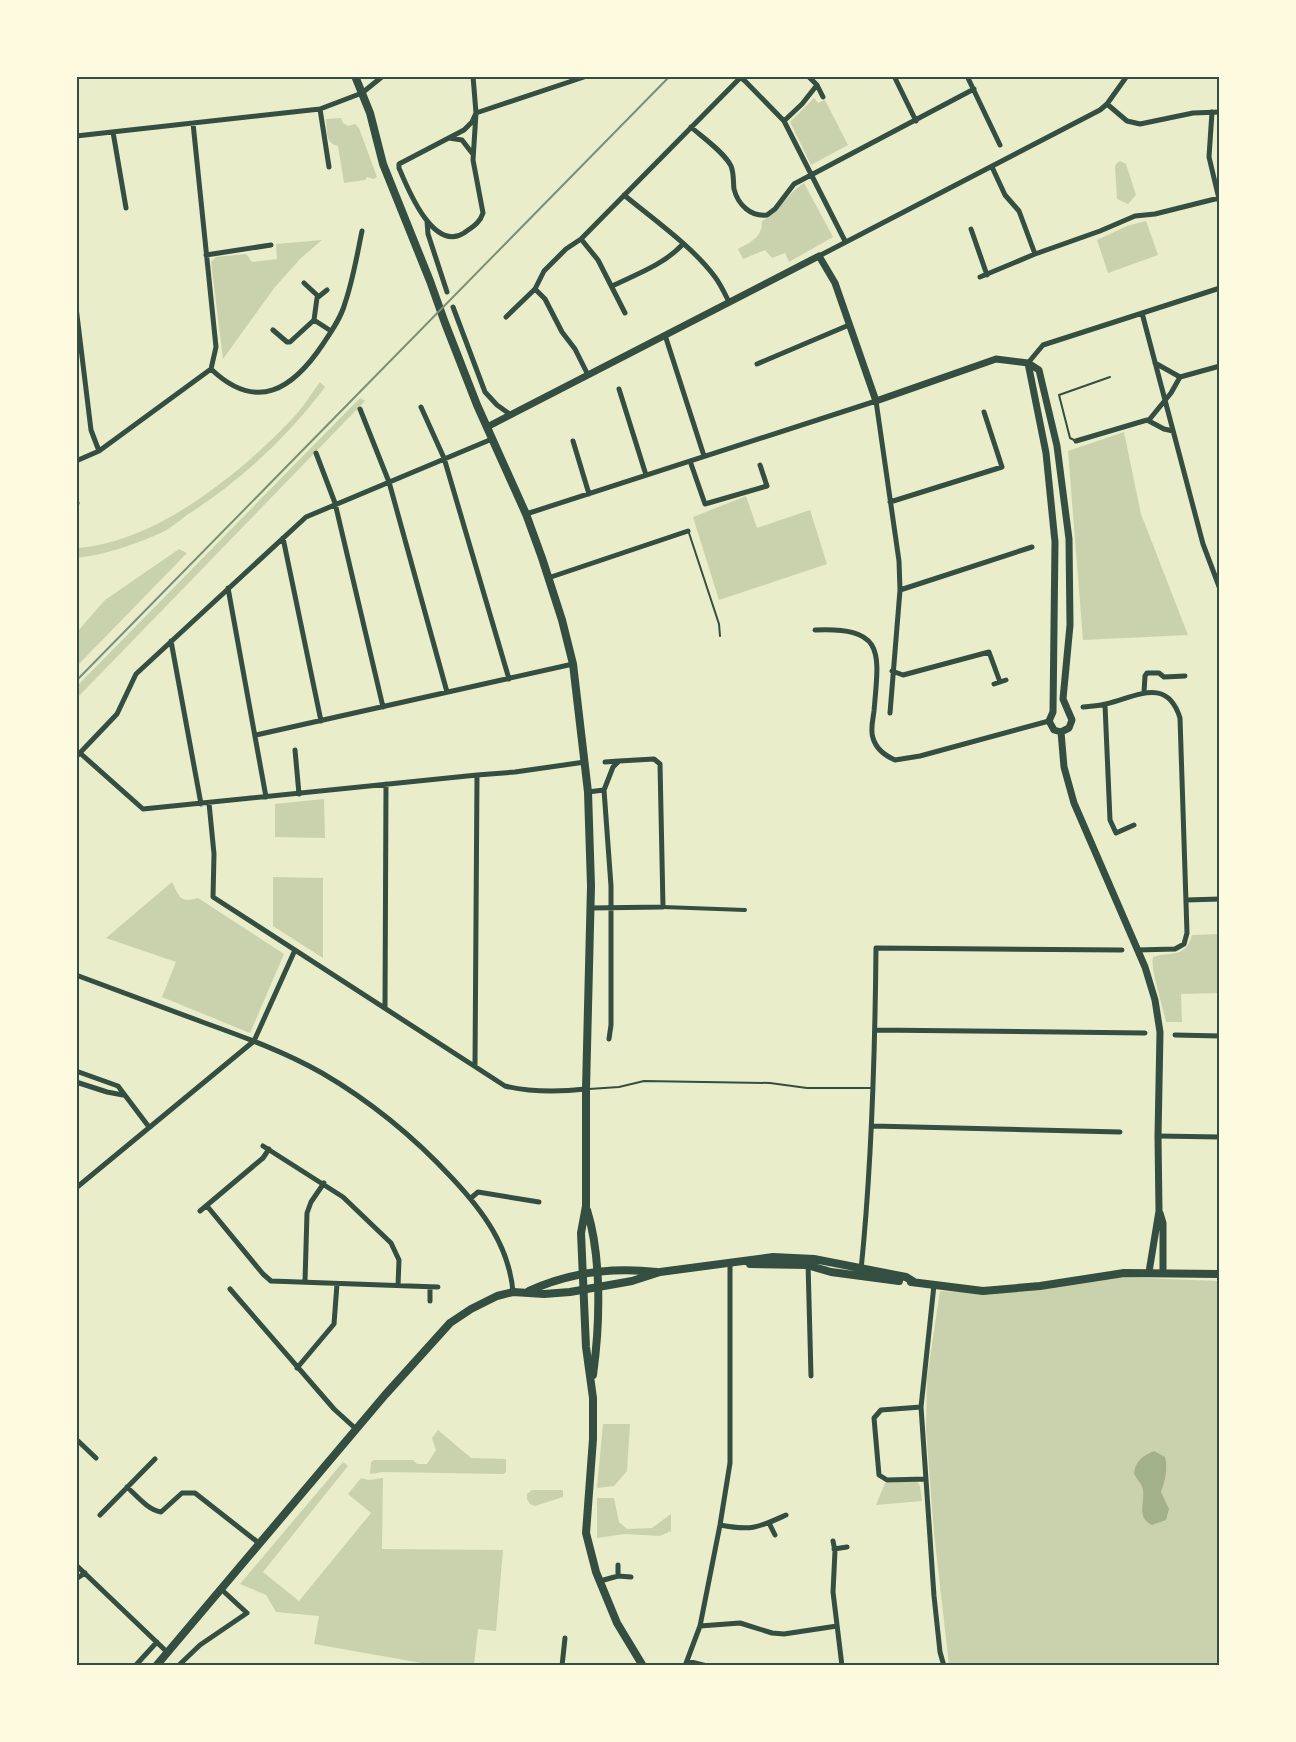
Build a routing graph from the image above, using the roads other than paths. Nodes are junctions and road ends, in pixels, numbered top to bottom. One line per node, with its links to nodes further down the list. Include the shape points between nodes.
1 (355, 76): 12 (main road)
2 (383, 76): 12 (street)
3 (473, 76): 18 (street)
4 (587, 76): 18 (street)
5 (808, 76): 10 (street)
6 (894, 76): 20 (street)
7 (967, 76): 11 (street)
8 (1128, 76): 14 (street)
9 (739, 77): 19 (street); 22 (street)
10 (816, 85): 13 (street); 19 (street)
11 (974, 89): 20 (street); 26 (street)
12 (363, 93): 15 (street); 82 (main road, via 383,164)
13 (823, 97)
14 (1107, 104): 16 (street, via 1127,121 1140,124); 29 (street)
15 (320, 109): 21 (street); 28 (street)
16 (1212, 112): 17 (street); 32 (street, via 1209,157)
17 (1220, 112)
18 (476, 113): 25 (street, via 468,126); 27 (street)
19 (784, 121): 30 (street)
20 (916, 121): 30 (street)
21 (193, 123): 23 (street); 42 (street)
22 (691, 127): 30 (street, via 731,166 736,196 755,215 767,215 794,184); 31 (street)
23 (114, 132): 24 (street); 33 (street)
24 (76, 136)
25 (448, 139): 27 (street, via 462,140); 34 (street, via 401,161 399,168)
26 (1000, 145)
27 (472, 154): 34 (street, via 483,213 478,223 452,237)
28 (329, 167)
29 (992, 167): 38 (street); 41 (street, via 1005,195 1019,211)
30 (810, 175): 38 (street)
31 (624, 195): 37 (street); 39 (street)
32 (1219, 200): 41 (street, via 1135,216)
33 (126, 208)
34 (427, 221): 51 (street)
35 (971, 229): 44 (street)
36 (362, 231): 62 (street, via 345,305)
37 (581, 239): 47 (street); 49 (street, via 544,271)
38 (845, 241): 43 (street)
39 (682, 244): 47 (street, via 658,265); 53 (street, via 717,279)
40 (271, 245): 42 (street)
41 (1035, 254): 44 (street)
42 (206, 255): 69 (street, via 216,347)
43 (819, 256): 53 (street); 60 (street, via 835,283)
44 (987, 275): 45 (street)
45 (980, 277)
46 (304, 283): 52 (street)
47 (612, 286): 56 (street)
48 (1220, 288): 57 (street)
49 (535, 289): 58 (street); 71 (street)
50 (327, 290): 52 (street)
51 (447, 292)
52 (318, 296): 59 (street)
53 (729, 302): 63 (street)
54 (76, 307): 87 (street, via 91,430)
55 (453, 307): 80 (street, via 485,392)
56 (625, 313)
57 (1142, 313): 64 (street, via 1042,345); 65 (street)
58 (506, 317)
59 (314, 320): 61 (street, via 290,342); 62 (street)
60 (849, 325): 66 (street); 76 (street)
61 (273, 330)
62 (331, 331): 69 (street, via 299,374 271,392 244,391)
63 (665, 335): 71 (street); 89 (street)
64 (1028, 363): 76 (street, via 996,359); 121 (street, via 1046,453 1055,542); 123 (street, via 1039,370 1057,444 1069,539 1070,625 1064,699)
65 (1155, 363): 73 (street); 75 (street)
66 (757, 364)
67 (1220, 366): 68 (street)
68 (1210, 368): 70 (street); 73 (street)
69 (211, 369): 87 (street)
70 (1220, 373)
71 (588, 375): 80 (street)
72 (1110, 377): 86 (lane, via 1059,394 1070,438)
73 (1180, 377): 75 (street)
74 (619, 389): 94 (street)
75 (1165, 399): 81 (street); 83 (street)
76 (876, 401): 89 (street); 97 (street)
77 (421, 407): 90 (street)
78 (360, 409): 95 (street)
79 (984, 412): 97 (street, via 1002,467)
80 (511, 415): 82 (street)
81 (1149, 420): 83 (street); 86 (street)
82 (487, 427): 84 (main road)
83 (1173, 431): 104 (street, via 1203,544)
84 (492, 439): 90 (street); 99 (main road)
85 (573, 441): 96 (street)
86 (1076, 441)
87 (99, 451): 91 (street)
88 (316, 453): 98 (street)
89 (704, 456): 92 (street)
90 (444, 458): 95 (street); 114 (street)
91 (76, 461)
92 (690, 461): 93 (street, via 705,504 767,486); 94 (street)
93 (760, 465)
94 (646, 475): 96 (street)
95 (389, 482): 98 (street); 116 (street)
96 (589, 494): 99 (street)
97 (891, 502): 107 (street)
98 (335, 503): 101 (street, via 306,517); 119 (street)
99 (525, 514): 103 (main road)
100 (688, 531): 103 (street); 109 (lane)
101 (283, 538): 105 (street); 124 (street)
102 (1032, 547): 107 (street)
103 (548, 578): 111 (main road)
104 (1218, 580): 106 (street)
105 (228, 588): 110 (street); 127 (street)
106 (1220, 589)
107 (900, 590): 112 (street)
108 (814, 630): 125 (street, via 858,633 871,644 878,669 873,738 882,753 895,760)
109 (720, 636)
110 (171, 641): 129 (street, via 136,674 117,714); 140 (street)
111 (573, 664): 114 (street); 131 (main road)
112 (892, 671): 115 (street, via 903,675 989,652); 122 (street)
113 (1185, 676): 117 (street, via 1147,673)
114 (509, 679): 116 (street)
115 (1000, 682)
116 (447, 692): 119 (street)
117 (1144, 692): 118 (street); 143 (street, via 1170,698 1180,718)
118 (1105, 705): 120 (street); 141 (street, via 1110,820 1116,833)
119 (383, 706): 124 (street)
120 (1083, 707)
121 (1053, 712): 123 (street); 125 (street)
122 (890, 713)
123 (1069, 713): 126 (street, via 1071,724)
124 (321, 721): 127 (street)
125 (1049, 721): 126 (street, via 1054,730)
126 (1061, 732): 150 (street, via 1064,767 1074,803)
127 (256, 735): 138 (street)
128 (295, 750): 137 (street)
129 (78, 755): 140 (street, via 143,810)
130 (619, 760): 132 (street); 135 (street); 144 (street, via 654,759 660,764)
131 (586, 762): 133 (street); 136 (main road)
132 (605, 762)
133 (477, 775): 134 (street); 159 (street)
134 (386, 784): 137 (street); 152 (street)
135 (604, 790): 136 (street); 146 (street)
136 (588, 792): 145 (main road)
137 (299, 794): 138 (street)
138 (266, 797): 139 (street)
139 (209, 803): 140 (street); 148 (street, via 213,897)
140 (201, 804)
141 (1134, 825)
142 (1220, 899): 143 (street)
143 (1186, 900): 150 (street, via 1184,944 1175,949)
144 (663, 907): 146 (street); 147 (street)
145 (589, 908): 146 (street); 163 (main road)
146 (609, 909): 157 (street)
147 (745, 910)
148 (295, 950): 152 (street); 158 (street)
149 (1122, 950): 153 (street, via 876,948)
150 (1137, 950): 168 (street, via 1155,1000 1160,1032)
151 (76, 975): 158 (street)
152 (385, 1008): 159 (street)
153 (875, 1030): 154 (street); 162 (street)
154 (1145, 1034)
155 (1175, 1035): 156 (street)
156 (1220, 1036)
157 (609, 1039)
158 (254, 1041): 166 (street); 174 (street, via 321,1072 388,1119 426,1149)
159 (475, 1066): 163 (street, via 505,1086 519,1089)
160 (76, 1071): 164 (street, via 118,1086)
161 (76, 1082): 164 (street)
162 (873, 1088): 163 (lane, via 644,1081); 165 (street)
163 (586, 1089): 177 (main road)
164 (123, 1095): 166 (street)
165 (873, 1126): 167 (street); 185 (street)
166 (149, 1127): 173 (street)
167 (1120, 1132)
168 (1158, 1136): 169 (street); 179 (street)
169 (1220, 1137)
170 (263, 1146): 171 (street)
171 (269, 1149): 172 (street); 176 (street)
172 (324, 1183): 189 (street, via 307,1213); 192 (street, via 391,1243 399,1260)
173 (76, 1188)
174 (471, 1198): 175 (street, via 477,1192); 199 (street, via 502,1246)
175 (539, 1202)
176 (207, 1206): 178 (street); 189 (street, via 272,1281)
177 (586, 1206): 182 (main road, via 594,1230); 183 (main road, via 581,1233)
178 (200, 1211)
179 (1159, 1211): 186 (street); 187 (street)
180 (808, 1262): 181 (main road); 181 (main road, via 773,1257); 185 (main road, via 831,1272); 202 (street)
181 (730, 1264): 184 (main road); 214 (street, via 732,1429)
182 (597, 1271): 183 (main road); 184 (main road); 193 (main road)
183 (583, 1272): 197 (main road); 198 (main road)
184 (660, 1272): 193 (main road)
185 (860, 1272): 191 (main road)
186 (1149, 1272): 187 (main road); 191 (main road, via 1010,1290)
187 (1163, 1273): 188 (main road)
188 (1220, 1274)
189 (305, 1282): 190 (street)
190 (337, 1284): 192 (street); 201 (street, via 334,1324)
191 (934, 1285): 204 (street)
192 (398, 1286): 194 (street)
193 (598, 1286): 197 (main road); 203 (main road, via 598,1343)
194 (430, 1287): 195 (street); 200 (street)
195 (438, 1287)
196 (230, 1289): 201 (street)
197 (583, 1289): 198 (main road); 203 (main road)
198 (528, 1291): 199 (main road)
199 (513, 1292): 205 (main road, via 497,1296 450,1323)
200 (430, 1301)
201 (297, 1368): 205 (street)
202 (811, 1376)
203 (592, 1385): 226 (main road, via 593,1439 586,1533)
204 (921, 1407): 209 (street); 209 (street, via 881,1410 874,1418 879,1475 887,1480)
205 (356, 1429): 217 (main road)
206 (76, 1439): 207 (street)
207 (96, 1458)
208 (154, 1459): 210 (street)
209 (925, 1479): 241 (street)
210 (128, 1487): 211 (street); 217 (street, via 149,1507 161,1512 182,1493 195,1493)
211 (100, 1515)
212 (786, 1515): 213 (street)
213 (769, 1523): 214 (street, via 745,1529); 215 (street)
214 (720, 1525): 228 (street)
215 (775, 1535)
216 (833, 1541): 219 (street)
217 (260, 1544): 227 (main road)
218 (847, 1547): 219 (street)
219 (834, 1549): 229 (street)
220 (76, 1565): 222 (street)
221 (618, 1565): 223 (street)
222 (85, 1573): 225 (street); 231 (street)
223 (618, 1576): 224 (street); 226 (street)
224 (631, 1577)
225 (76, 1579)
226 (600, 1581): 238 (main road, via 617,1623)
227 (221, 1589): 232 (main road); 236 (street, via 247,1613)
228 (700, 1626): 229 (street, via 740,1623 784,1634); 233 (street)
229 (837, 1626): 240 (street)
230 (565, 1638): 237 (street)
231 (157, 1642): 232 (street); 234 (street)
232 (167, 1652): 235 (main road)
233 (686, 1663): 239 (street)
234 (135, 1665)
235 (156, 1665)
236 (178, 1665)
237 (562, 1665)
238 (643, 1665)
239 (706, 1665)
240 (842, 1665)
241 (944, 1665)

